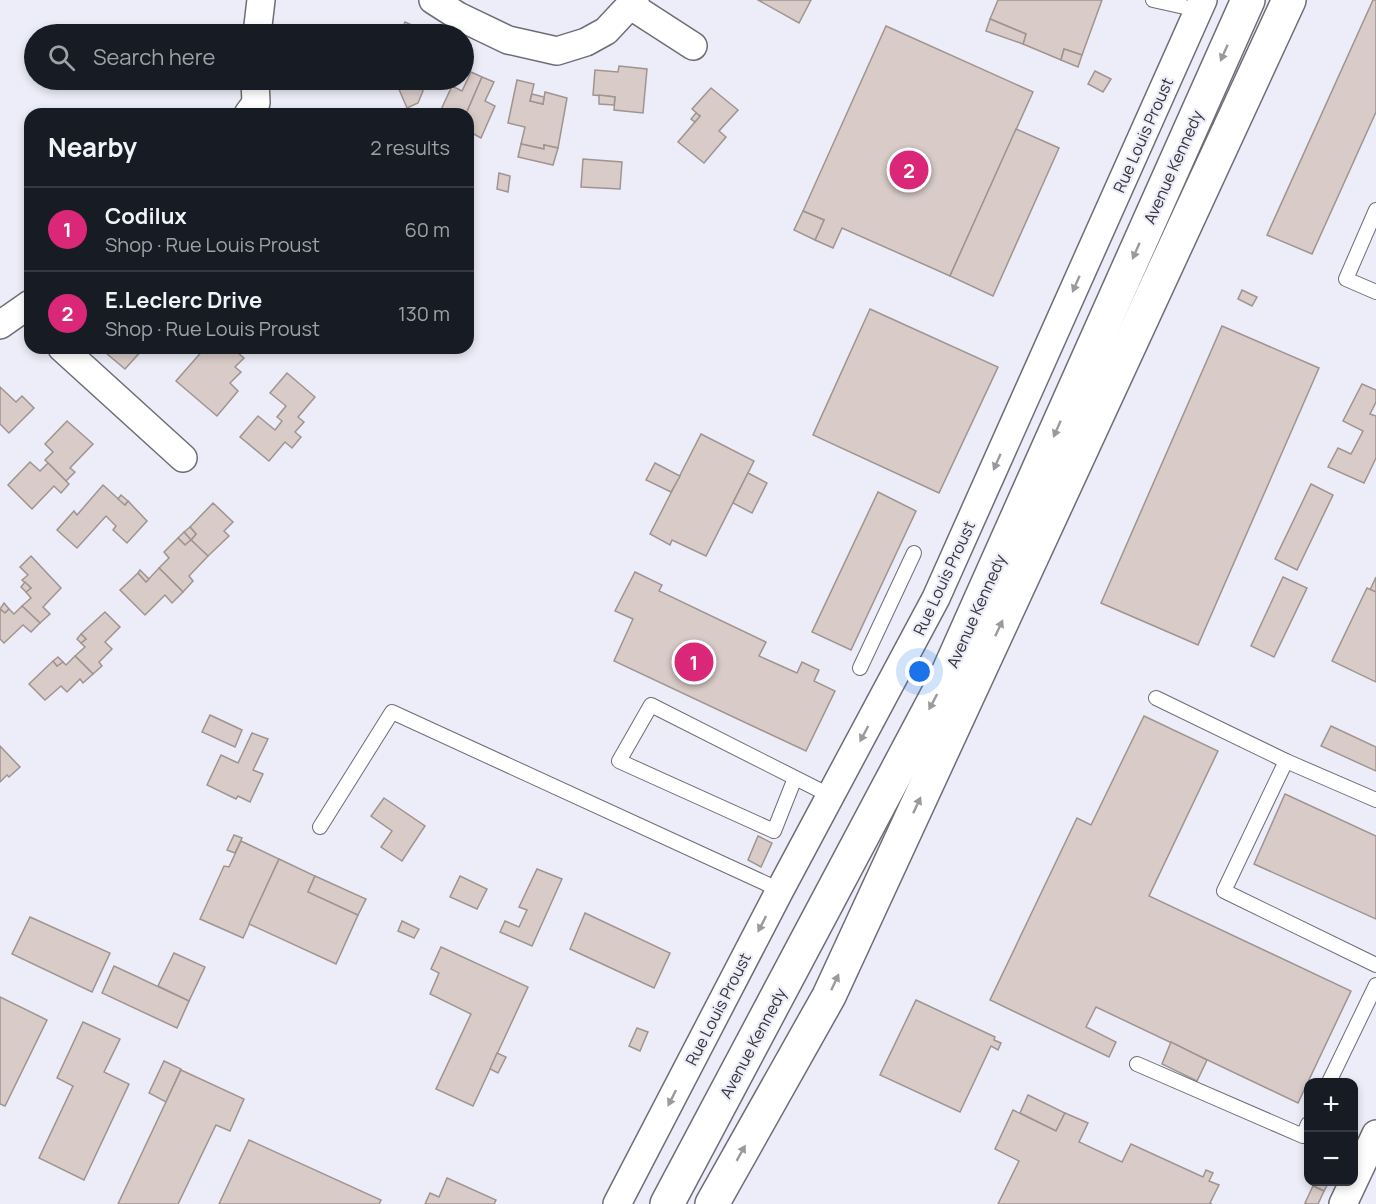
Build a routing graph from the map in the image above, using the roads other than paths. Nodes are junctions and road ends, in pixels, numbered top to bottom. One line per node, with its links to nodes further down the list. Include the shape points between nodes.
1 (261, 0): 8 (street)
2 (433, 0): 6 (street, via 508,40 557,51 606,31)
3 (1153, 0): 7 (lane)
4 (1248, 0): 32 (main road, Avenue Kennedy, one-way to 32, via 943,684)
5 (1289, 0): 33 (main road, Avenue Kennedy, one-way to 5, via 829,996)
6 (633, 3): 9 (street)
7 (1201, 5): 21 (street, Rue Louis Proust, one-way to 21, via 936,598)
8 (258, 24)
9 (693, 46)
10 (255, 90): 11 (street)
11 (252, 108)
12 (1376, 210): 13 (lane, via 1346,279)
13 (1376, 292)
14 (69, 354): 15 (street)
15 (183, 458)
16 (915, 553): 17 (lane)
17 (860, 668)
18 (1156, 698): 19 (lane)
19 (1286, 761): 22 (lane); 25 (lane, via 1224,891)
20 (795, 778): 20 (lane, via 651,705 619,761 774,831); 21 (lane)
21 (831, 796): 24 (street, Rue Louis Proust)
22 (1376, 800)
23 (320, 827): 24 (lane, via 392,711)
24 (780, 890): 31 (street, Rue Louis Proust, one-way to 31)
25 (1376, 965)
26 (1376, 985): 28 (lane)
27 (1137, 1064): 29 (lane, via 1303,1137)
28 (1331, 1078)
29 (1305, 1132)
30 (1376, 1134): 34 (street)
31 (617, 1204)
32 (667, 1204)
33 (712, 1204)
34 (1343, 1204)

